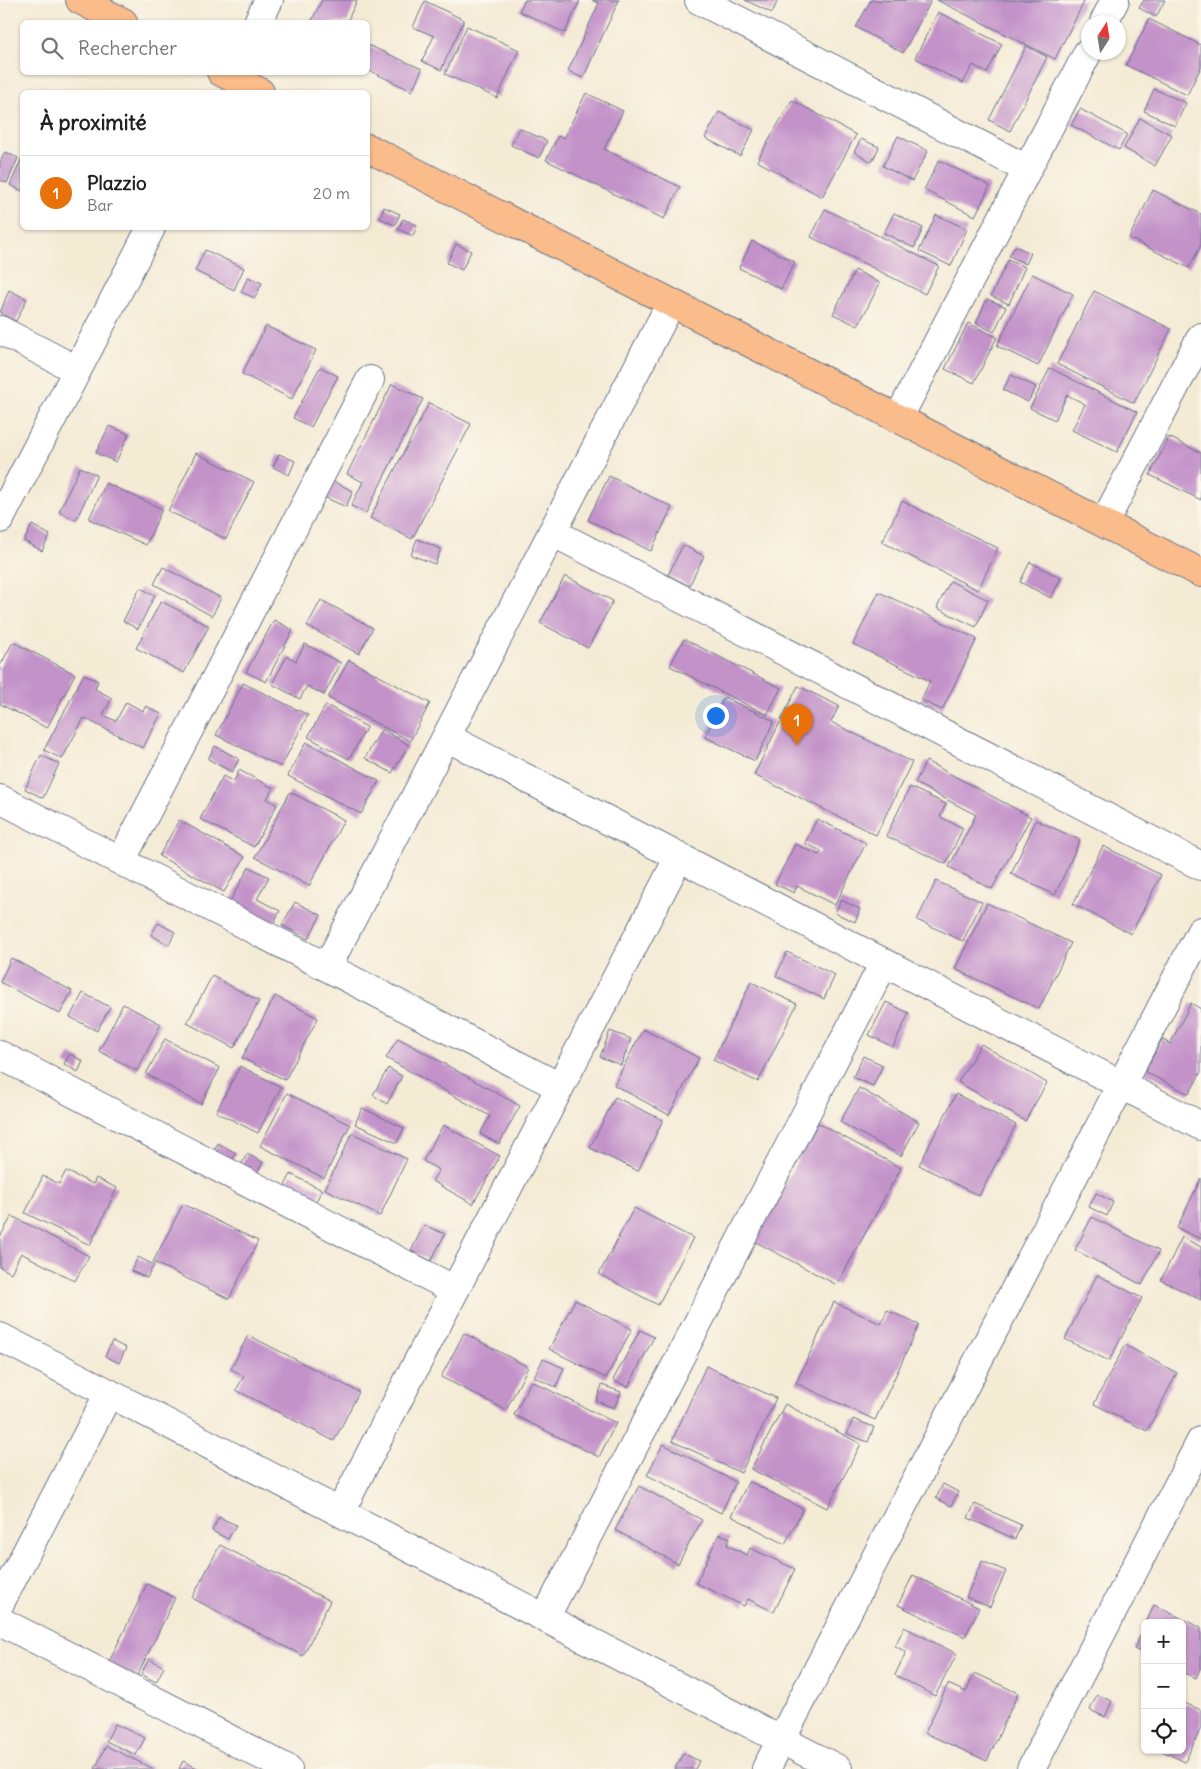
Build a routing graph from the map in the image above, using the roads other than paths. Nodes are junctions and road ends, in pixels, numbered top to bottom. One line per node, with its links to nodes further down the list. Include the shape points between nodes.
1 (80, 0): 6 (main road)
2 (269, 0): 7 (street)
3 (699, 0): 12 (street)
4 (1115, 0): 5 (street)
5 (1108, 15)
6 (120, 20)
7 (259, 20)
8 (1084, 60): 12 (street)
9 (226, 79): 10 (main road)
10 (255, 90)
11 (370, 149): 14 (main road)
12 (1027, 169): 19 (street)
13 (150, 230): 17 (street)
14 (671, 303): 19 (main road); 22 (street)
15 (0, 330): 17 (street)
16 (1201, 337): 21 (street)
17 (77, 370): 20 (street)
18 (370, 380): 27 (street)
19 (898, 418): 21 (main road)
20 (0, 519)
21 (1104, 524): 23 (main road)
22 (552, 532): 24 (street); 28 (street)
23 (1201, 573)
24 (446, 737): 26 (street); 31 (street)
25 (0, 798): 27 (street)
26 (679, 857): 30 (street); 34 (street)
27 (121, 861): 31 (street)
28 (1201, 866)
29 (1201, 931): 33 (street)
30 (884, 963): 33 (street); 42 (street)
31 (326, 967): 34 (street)
32 (0, 1055): 36 (street)
33 (1121, 1085): 35 (street); 44 (street)
34 (560, 1087): 36 (street)
35 (1201, 1126)
36 (455, 1290): 40 (street)
37 (0, 1337): 38 (street)
38 (109, 1393): 40 (street); 41 (street)
39 (1201, 1441): 48 (street)
40 (340, 1512): 42 (street)
41 (0, 1603)
42 (544, 1618): 44 (street)
43 (0, 1621): 45 (street)
44 (781, 1740): 46 (street); 47 (street)
45 (288, 1769)
46 (766, 1769)
47 (838, 1769)
48 (1031, 1769)

